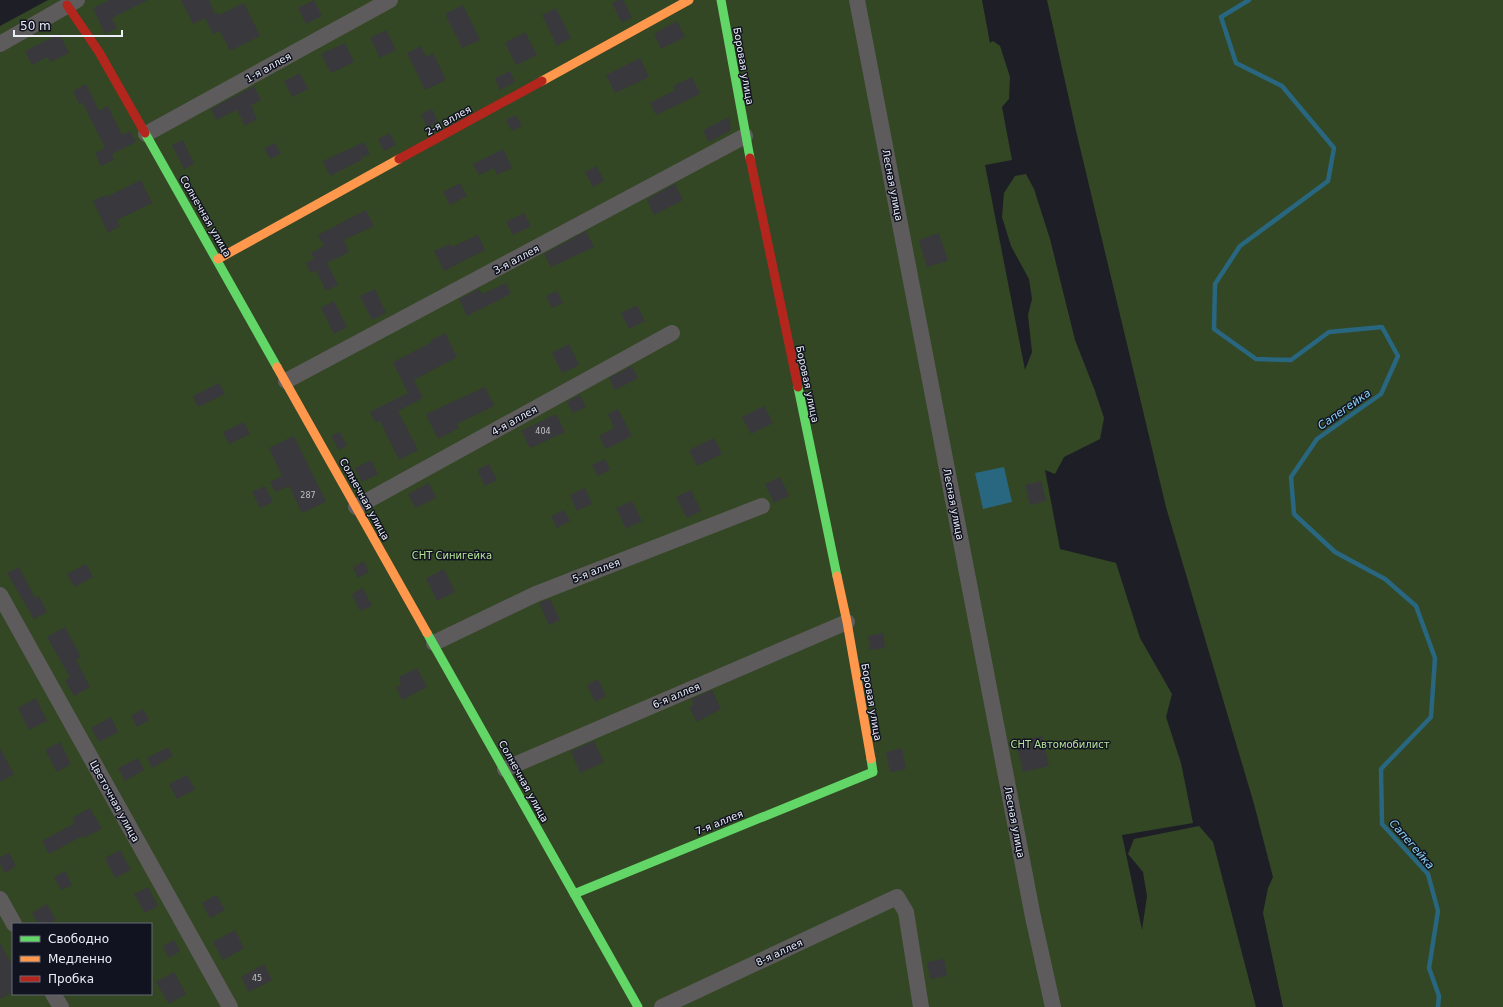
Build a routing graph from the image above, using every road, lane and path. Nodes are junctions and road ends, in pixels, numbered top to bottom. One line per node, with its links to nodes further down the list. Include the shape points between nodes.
1 (390, 0): 7 (street, 1-я аллея)
2 (689, 0): 9 (street, 2-я аллея)
3 (721, 0): 8 (street, Боровая улица)
4 (857, 0): 28 (street, Лесная улица, via 1033,917)
5 (72, 3): 6 (street); 7 (street, Солнечная улица, via 82,25)
6 (0, 44)
7 (146, 134): 9 (street, Солнечная улица)
8 (745, 136): 11 (street, 3-я аллея); 15 (street, Боровая улица)
9 (218, 259): 11 (street, Солнечная улица)
10 (672, 333): 13 (street, 4-я аллея)
11 (286, 381): 13 (street, Солнечная улица)
12 (762, 506): 16 (street, 5-я аллея, via 536,594)
13 (356, 508): 16 (street, Солнечная улица)
14 (0, 595): 24 (street, Цветочная улица)
15 (847, 622): 17 (street, 6-я аллея); 18 (street, Боровая улица)
16 (434, 643): 17 (street, Солнечная улица)
17 (505, 769): 19 (street, Солнечная улица)
18 (873, 772): 19 (street, 7-я аллея)
19 (574, 894): 25 (street, Солнечная улица)
20 (0, 898): 21 (street)
21 (13, 923)
22 (54, 995): 23 (street)
23 (60, 1007)
24 (230, 1007)
25 (638, 1007)
26 (662, 1007): 27 (street, 8-я аллея, via 897,896 906,912)
27 (921, 1007)
28 (1053, 1007)

